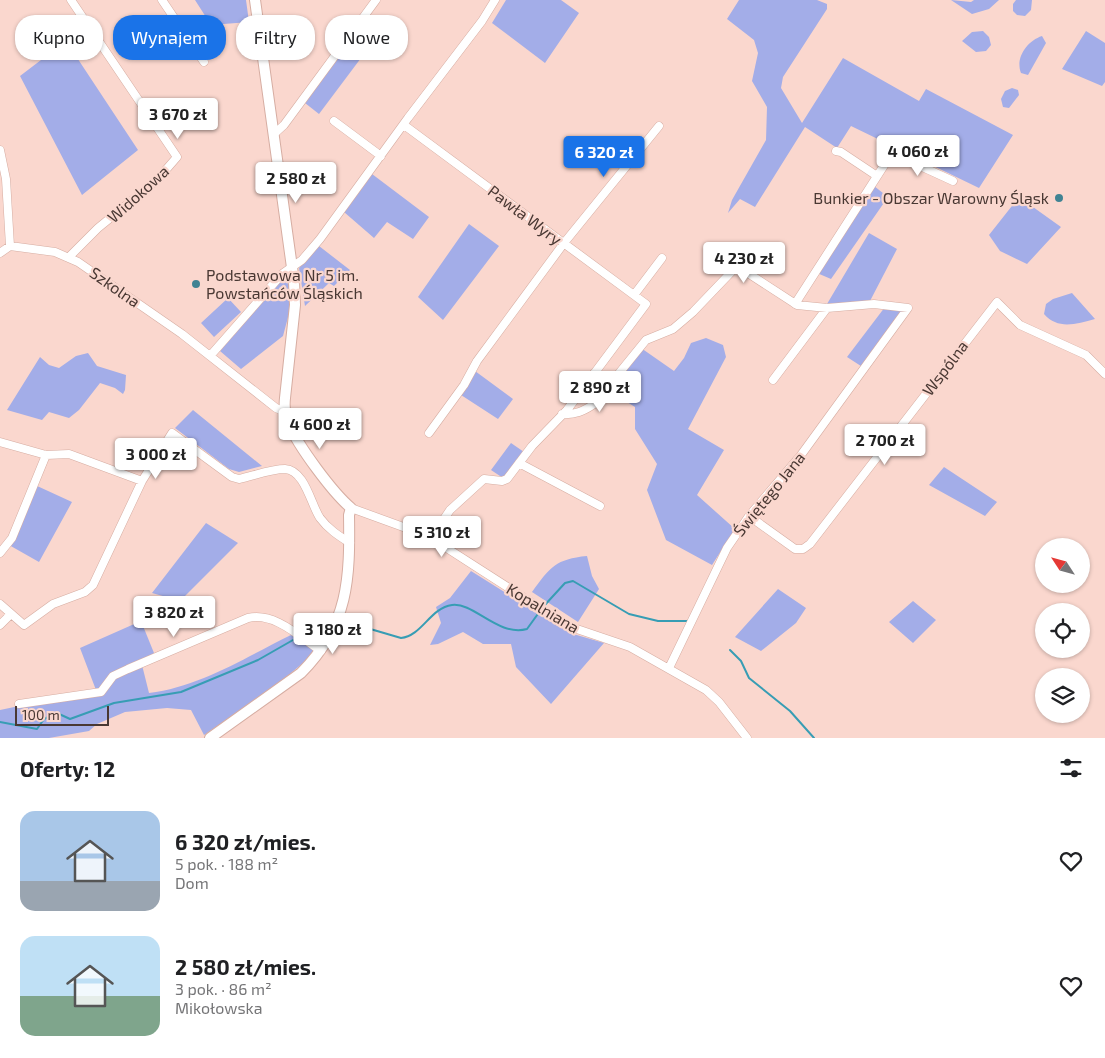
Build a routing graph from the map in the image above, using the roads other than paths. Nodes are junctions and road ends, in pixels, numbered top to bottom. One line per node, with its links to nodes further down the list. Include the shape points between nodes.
1 (71, 0): 19 (street, Widokowa, via 177,158 157,180 98,228)
2 (162, 0): 6 (street)
3 (255, 0): 10 (street)
4 (376, 0): 10 (street)
5 (495, 0): 8 (street)
6 (204, 62)
7 (334, 121): 13 (street)
8 (404, 125): 13 (street); 16 (street, Pawła Wyry)
9 (660, 126): 16 (street)
10 (274, 134): 21 (street)
11 (0, 150): 17 (street, via 6,179)
12 (836, 152): 14 (street, via 841,152)
13 (381, 156): 21 (street, via 320,239 302,260)
14 (877, 176): 15 (street, via 892,153); 23 (street)
15 (953, 181)
16 (564, 243): 22 (street, Pawła Wyry); 32 (street, via 477,361)
17 (10, 246): 18 (street); 19 (street, Szkolna)
18 (0, 253)
19 (69, 257): 25 (street, Szkolna)
20 (662, 258): 22 (street)
21 (292, 266): 25 (street); 30 (street, via 295,305)
22 (634, 296): 26 (street, Pawła Wyry, via 646,304)
23 (794, 304): 24 (street); 29 (street, via 737,266 673,329 646,340)
24 (827, 308): 28 (street); 39 (street, Świętego Jana, via 874,304 908,308 801,455)
25 (210, 356): 30 (street, Szkolna)
26 (594, 373): 29 (street, via 603,384); 31 (street)
27 (1105, 374): 39 (street, Wspólna, via 1093,359 1020,325 997,302 810,544 803,549 795,549)
28 (773, 380)
29 (610, 384): 31 (street, via 594,404)
30 (285, 412): 38 (street, via 295,435 339,497)
31 (566, 415): 35 (street, via 532,446)
32 (429, 433)
33 (0, 442): 34 (street)
34 (46, 455): 36 (street, via 69,454); 42 (street, via 12,538)
35 (519, 463): 37 (street); 40 (street, via 507,479 484,479 450,510)
36 (142, 481): 41 (street, via 172,433 232,477 239,479 286,469 294,473 301,479 320,517 336,535); 44 (street, via 93,585 85,592 53,604 24,625)
37 (600, 506)
38 (351, 508): 40 (street, Kopalniana); 41 (street)
39 (749, 516): 47 (street, Świętego Jana, via 727,548)
40 (431, 538): 47 (street, Kopalniana, via 580,632 622,644)
41 (350, 543): 46 (street, via 344,601)
42 (0, 553)
43 (0, 604): 44 (street)
44 (11, 614): 45 (street)
45 (0, 625)
46 (321, 651): 48 (street, via 275,621 258,616 113,676 101,692); 49 (street, via 301,673)
47 (669, 668): 50 (street, Kopalniana, via 713,695)
48 (19, 704)
49 (210, 738)
50 (747, 738)

